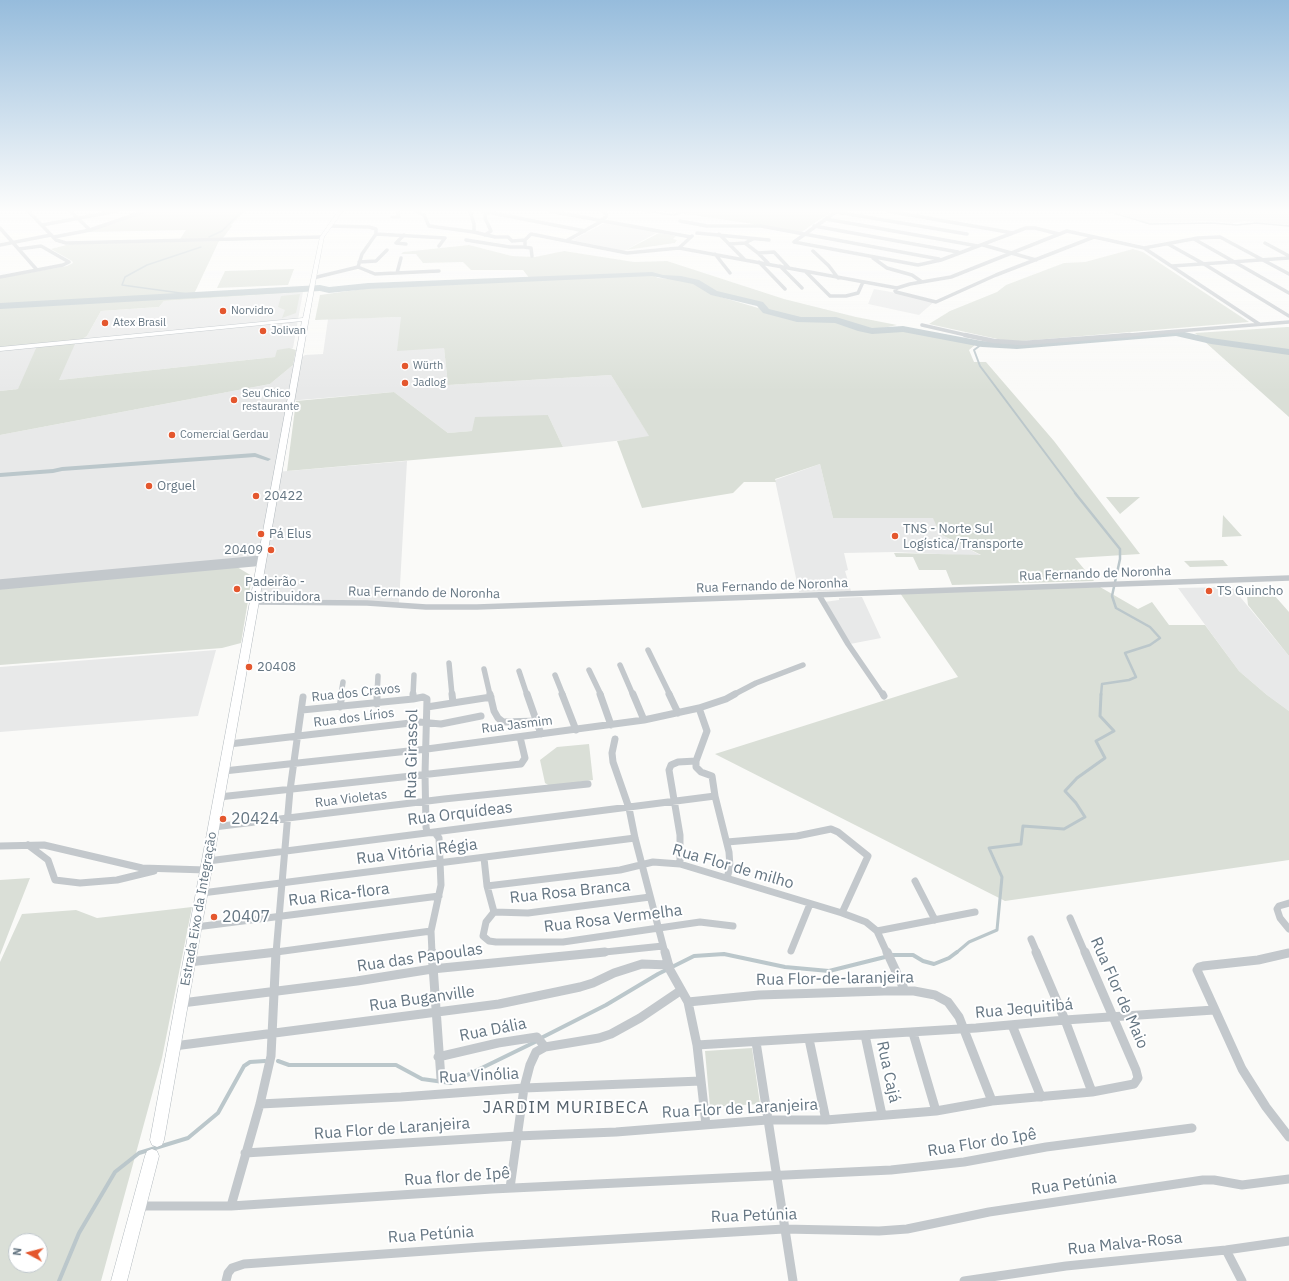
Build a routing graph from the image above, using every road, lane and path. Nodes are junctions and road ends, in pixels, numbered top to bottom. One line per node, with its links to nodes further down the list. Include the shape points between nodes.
1 (33, 271): 17 (street)
2 (315, 271): 18 (main road, Estrada Eixo da Integração)
3 (343, 271): 18 (street)
4 (367, 271): 16 (street, via 375,274)
5 (440, 271): 16 (street)
6 (767, 271): 24 (street)
7 (785, 271): 22 (street)
8 (805, 271): 19 (street); 20 (street, via 830,296 858,293)
9 (833, 271): 19 (street)
10 (897, 271): 21 (street, via 912,275)
11 (964, 271): 21 (street)
12 (1007, 271): 23 (street, via 935,302 896,292)
13 (1179, 271): 31 (street)
14 (1215, 271): 27 (street)
15 (1250, 271): 25 (street)
16 (397, 273)
17 (0, 277)
18 (313, 278): 26 (main road, Estrada Eixo da Integração)
19 (838, 278): 20 (street)
20 (863, 282): 23 (street)
21 (922, 282): 23 (street)
22 (802, 288)
23 (897, 288)
24 (785, 289)
25 (1289, 293)
26 (308, 311): 28 (main road); 30 (main road, Estrada Eixo da Integração)
27 (1289, 316)
28 (288, 321): 30 (main road); 30 (main road); 33 (main road)
29 (1289, 322): 31 (street)
30 (306, 323): 34 (main road, Estrada Eixo da Integração)
31 (1259, 324): 32 (street, via 1023,343 994,341)
32 (922, 325)
33 (0, 349)
34 (262, 561): 36 (street); 37 (street); 39 (main road, Estrada Eixo da Integração)
35 (1289, 578): 38 (street, Rua Fernando de Noronha)
36 (0, 582)
37 (0, 587)
38 (819, 595): 39 (street, Rua Fernando de Noronha, via 477,607); 51 (street, via 848,644)
39 (255, 602): 72 (main road, Estrada Eixo da Integração)
40 (648, 650): 61 (street)
41 (449, 663): 55 (street)
42 (620, 665): 63 (street)
43 (803, 665): 59 (street, Rua Jasmim)
44 (484, 669): 53 (street)
45 (589, 670): 66 (street)
46 (519, 671): 64 (street)
47 (414, 675): 54 (street, Rua Girassol)
48 (555, 675): 67 (street)
49 (378, 676): 56 (street)
50 (343, 682): 57 (street)
51 (884, 696)
52 (303, 697): 60 (street)
53 (491, 697): 55 (street); 64 (street, via 494,711 503,722)
54 (413, 699): 56 (street, Rua dos Cravos); 58 (street, Rua Girassol, via 427,699)
55 (453, 703): 58 (street)
56 (377, 704): 57 (street, Rua dos Cravos)
57 (340, 707): 60 (street, Rua dos Cravos)
58 (427, 707): 65 (street, Rua Girassol)
59 (699, 708): 61 (street, Rua Jasmim); 74 (street, via 707,731)
60 (302, 710): 69 (street)
61 (678, 713): 63 (street, Rua Jasmim)
62 (481, 716): 65 (street, Rua dos Lírios, via 441,724)
63 (644, 720): 66 (street, Rua Jasmim)
64 (538, 721): 68 (street)
65 (426, 722): 69 (street, Rua dos Lírios); 73 (street, Rua Girassol)
66 (611, 725): 67 (street, Rua Jasmim)
67 (576, 730): 68 (street, Rua Jasmim)
68 (541, 734): 70 (street, Rua Jasmim)
69 (297, 736): 72 (street, Rua dos Lírios); 75 (street)
70 (520, 737): 73 (street, Rua Jasmim); 77 (street, via 525,758 521,764)
71 (615, 739): 84 (street, via 612,749 613,762)
72 (229, 744): 76 (main road, Estrada Eixo da Integração)
73 (427, 749): 75 (street, Rua Jasmim); 77 (street, Rua Girassol)
74 (696, 761): 80 (street, via 698,770 712,776); 82 (street, via 671,765 669,773)
75 (294, 763): 76 (street, Rua Jasmim); 79 (street)
76 (224, 771): 81 (main road, Estrada Eixo da Integração)
77 (425, 774): 79 (street); 83 (street, Rua Girassol)
78 (588, 784): 83 (street, Rua Violetas)
79 (290, 790): 81 (street); 85 (street)
80 (715, 796): 82 (street, Rua Orquídeas); 89 (street)
81 (219, 797): 86 (main road, Estrada Eixo da Integração)
82 (673, 801): 84 (street, Rua Orquídeas); 95 (street, via 680,836)
83 (425, 802): 85 (street, Rua Violetas); 87 (street, Rua Girassol)
84 (629, 808): 87 (street, Rua Orquídeas); 88 (street)
85 (287, 819): 86 (street, Rua Violetas); 92 (street)
86 (214, 827): 96 (main road, Estrada Eixo da Integração)
87 (427, 832): 92 (street, Rua Orquídeas); 94 (street, via 435,833 439,838)
88 (635, 838): 93 (street, Rua Vitória Régia); 97 (street)
89 (727, 842): 99 (street, via 730,867); 110 (street, via 797,836 831,829 838,832 867,853 868,858)
90 (28, 845): 91 (street); 98 (street, via 44,845 142,868); 98 (street, via 48,860 55,880 80,883 118,880)
91 (0, 846)
92 (284, 851): 96 (street, Rua Orquídeas); 101 (street)
93 (484, 858): 94 (street, Rua Vitória Régia); 102 (street)
94 (440, 863): 101 (street, Rua Vitória Régia); 104 (street)
95 (680, 864): 97 (street, Rua Flor de milho, via 664,862); 99 (street, Rua Flor de milho)
96 (207, 865): 98 (street, Rua Orquídeas); 103 (main road, Estrada Eixo da Integração)
97 (642, 865): 102 (street, Rua Flor de milho, via 620,870); 105 (street)
98 (162, 869)
99 (727, 878): 107 (street, Rua Flor de milho)
100 (915, 881): 113 (street)
101 (282, 883): 103 (street, Rua Vitória Régia); 111 (street)
102 (487, 886): 108 (street)
103 (202, 892): 115 (main road, Estrada Eixo da Integração)
104 (439, 896): 111 (street, Rua Rica-flora); 118 (street)
105 (650, 897): 108 (street, Rua Rosa Branca, via 528,913); 116 (street)
106 (1289, 902): 117 (street, via 1277,909 1280,918)
107 (810, 904): 110 (street, Rua Flor de milho); 122 (street)
108 (494, 912): 116 (street, Rua Rosa Vermelha, via 486,922 483,936 489,941 496,942 563,942)
109 (975, 912): 113 (street)
110 (842, 913): 119 (street, Rua Flor de milho, via 866,922)
111 (278, 917): 115 (street, Rua Rica-flora); 123 (street)
112 (1070, 918): 135 (street, Rua Flor de Maio)
113 (935, 920): 119 (street)
114 (733, 926): 116 (street, Rua Rosa Vermelha, via 700,922)
115 (196, 927): 125 (main road, Estrada Eixo da Integração)
116 (658, 928): 121 (street)
117 (1289, 929)
118 (432, 931): 123 (street); 127 (street)
119 (877, 931): 129 (street)
120 (1031, 939): 136 (street)
121 (663, 946): 126 (street); 127 (street, Rua das Papoulas)
122 (791, 951)
123 (275, 953): 125 (street); 130 (street)
124 (1289, 953): 133 (street, via 1197,968)
125 (189, 962): 132 (main road, Estrada Eixo da Integração)
126 (669, 968): 128 (street); 134 (street, Rua Buganville, via 642,964 593,983 551,994)
127 (432, 969): 130 (street, Rua das Papoulas); 134 (street)
128 (680, 991): 131 (street); 146 (street, via 611,1034)
129 (905, 991): 131 (street, Rua Flor-de-laranjeira, via 759,995); 138 (street, Rua Flor-de-laranjeira, via 935,995 948,1002)
130 (273, 992): 132 (street, Rua das Papoulas); 139 (street)
131 (688, 1002): 144 (street)
132 (182, 1003): 145 (main road, Estrada Eixo da Integração)
133 (1214, 1010): 135 (street, Rua Jequitibá); 163 (street, via 1254,1091)
134 (436, 1012): 139 (street, Rua Buganville); 147 (street)
135 (1114, 1017): 136 (street, Rua Jequitibá); 150 (street, Rua Flor de Maio, via 1136,1070)
136 (1065, 1020): 137 (street, Rua Jequitibá); 152 (street)
137 (1012, 1025): 138 (street, Rua Jequitibá); 153 (street)
138 (964, 1029): 140 (street, Rua Jequitibá); 154 (street, Rua Flor-de-laranjeira)
139 (271, 1033): 145 (street, Rua Buganville); 155 (street, via 271,1056)
140 (914, 1033): 141 (street, Rua Jequitibá); 156 (street)
141 (865, 1035): 142 (street, Rua Jequitibá); 157 (street, Rua Cajá)
142 (809, 1039): 143 (street, Rua Jequitibá); 159 (street)
143 (756, 1042): 144 (street, Rua Jequitibá); 158 (street)
144 (697, 1045): 149 (street)
145 (174, 1046): 164 (main road, Estrada Eixo da Integração)
146 (545, 1047): 147 (street, Rua Dália, via 537,1037); 151 (street, via 536,1052)
147 (438, 1056): 148 (street)
148 (440, 1079)
149 (700, 1080): 151 (street, Rua Vinólia); 160 (street)
150 (1137, 1081): 152 (street, Rua Flor de Laranjeira, via 1124,1087)
151 (524, 1088): 155 (street, Rua Vinólia); 162 (street)
152 (1092, 1092): 153 (street, Rua Flor de Laranjeira)
153 (1041, 1097): 154 (street, Rua Flor de Laranjeira)
154 (992, 1101): 156 (street, Rua Flor de Laranjeira)
155 (260, 1104): 165 (street)
156 (936, 1111): 157 (street, Rua Flor de Laranjeira)
157 (882, 1115): 159 (street, Rua Flor de Laranjeira)
158 (767, 1120): 159 (street, Rua Flor de Laranjeira); 160 (street, Rua Flor de Laranjeira); 167 (street)
159 (826, 1120)
160 (706, 1125): 162 (street, Rua Flor de Laranjeira)
161 (1192, 1128): 167 (street, Rua Flor do Ipê, via 921,1168)
162 (517, 1136): 165 (street, Rua Flor de Laranjeira); 169 (street)
163 (1289, 1137)
164 (157, 1140)
165 (245, 1153): 171 (street)
166 (152, 1156): 170 (main road)
167 (776, 1175): 169 (street, Rua flor de Ipê); 172 (street)
168 (1289, 1179): 172 (street, Rua Petúnia, via 1242,1185 1203,1180 997,1210 907,1229)
169 (510, 1188): 171 (street, Rua flor de Ipê)
170 (139, 1206): 171 (street, Rua flor de Ipê); 175 (main road)
171 (231, 1206)
172 (784, 1229): 176 (street, Rua Petúnia, via 482,1246 244,1264 232,1268); 177 (street)
173 (1289, 1241): 174 (street, Rua Malva-Rosa)
174 (1226, 1250): 178 (street, Rua Malva-Rosa, via 1066,1266); 179 (street)
175 (119, 1281)
176 (226, 1281)
177 (793, 1281)
178 (964, 1281)
179 (1242, 1281)

